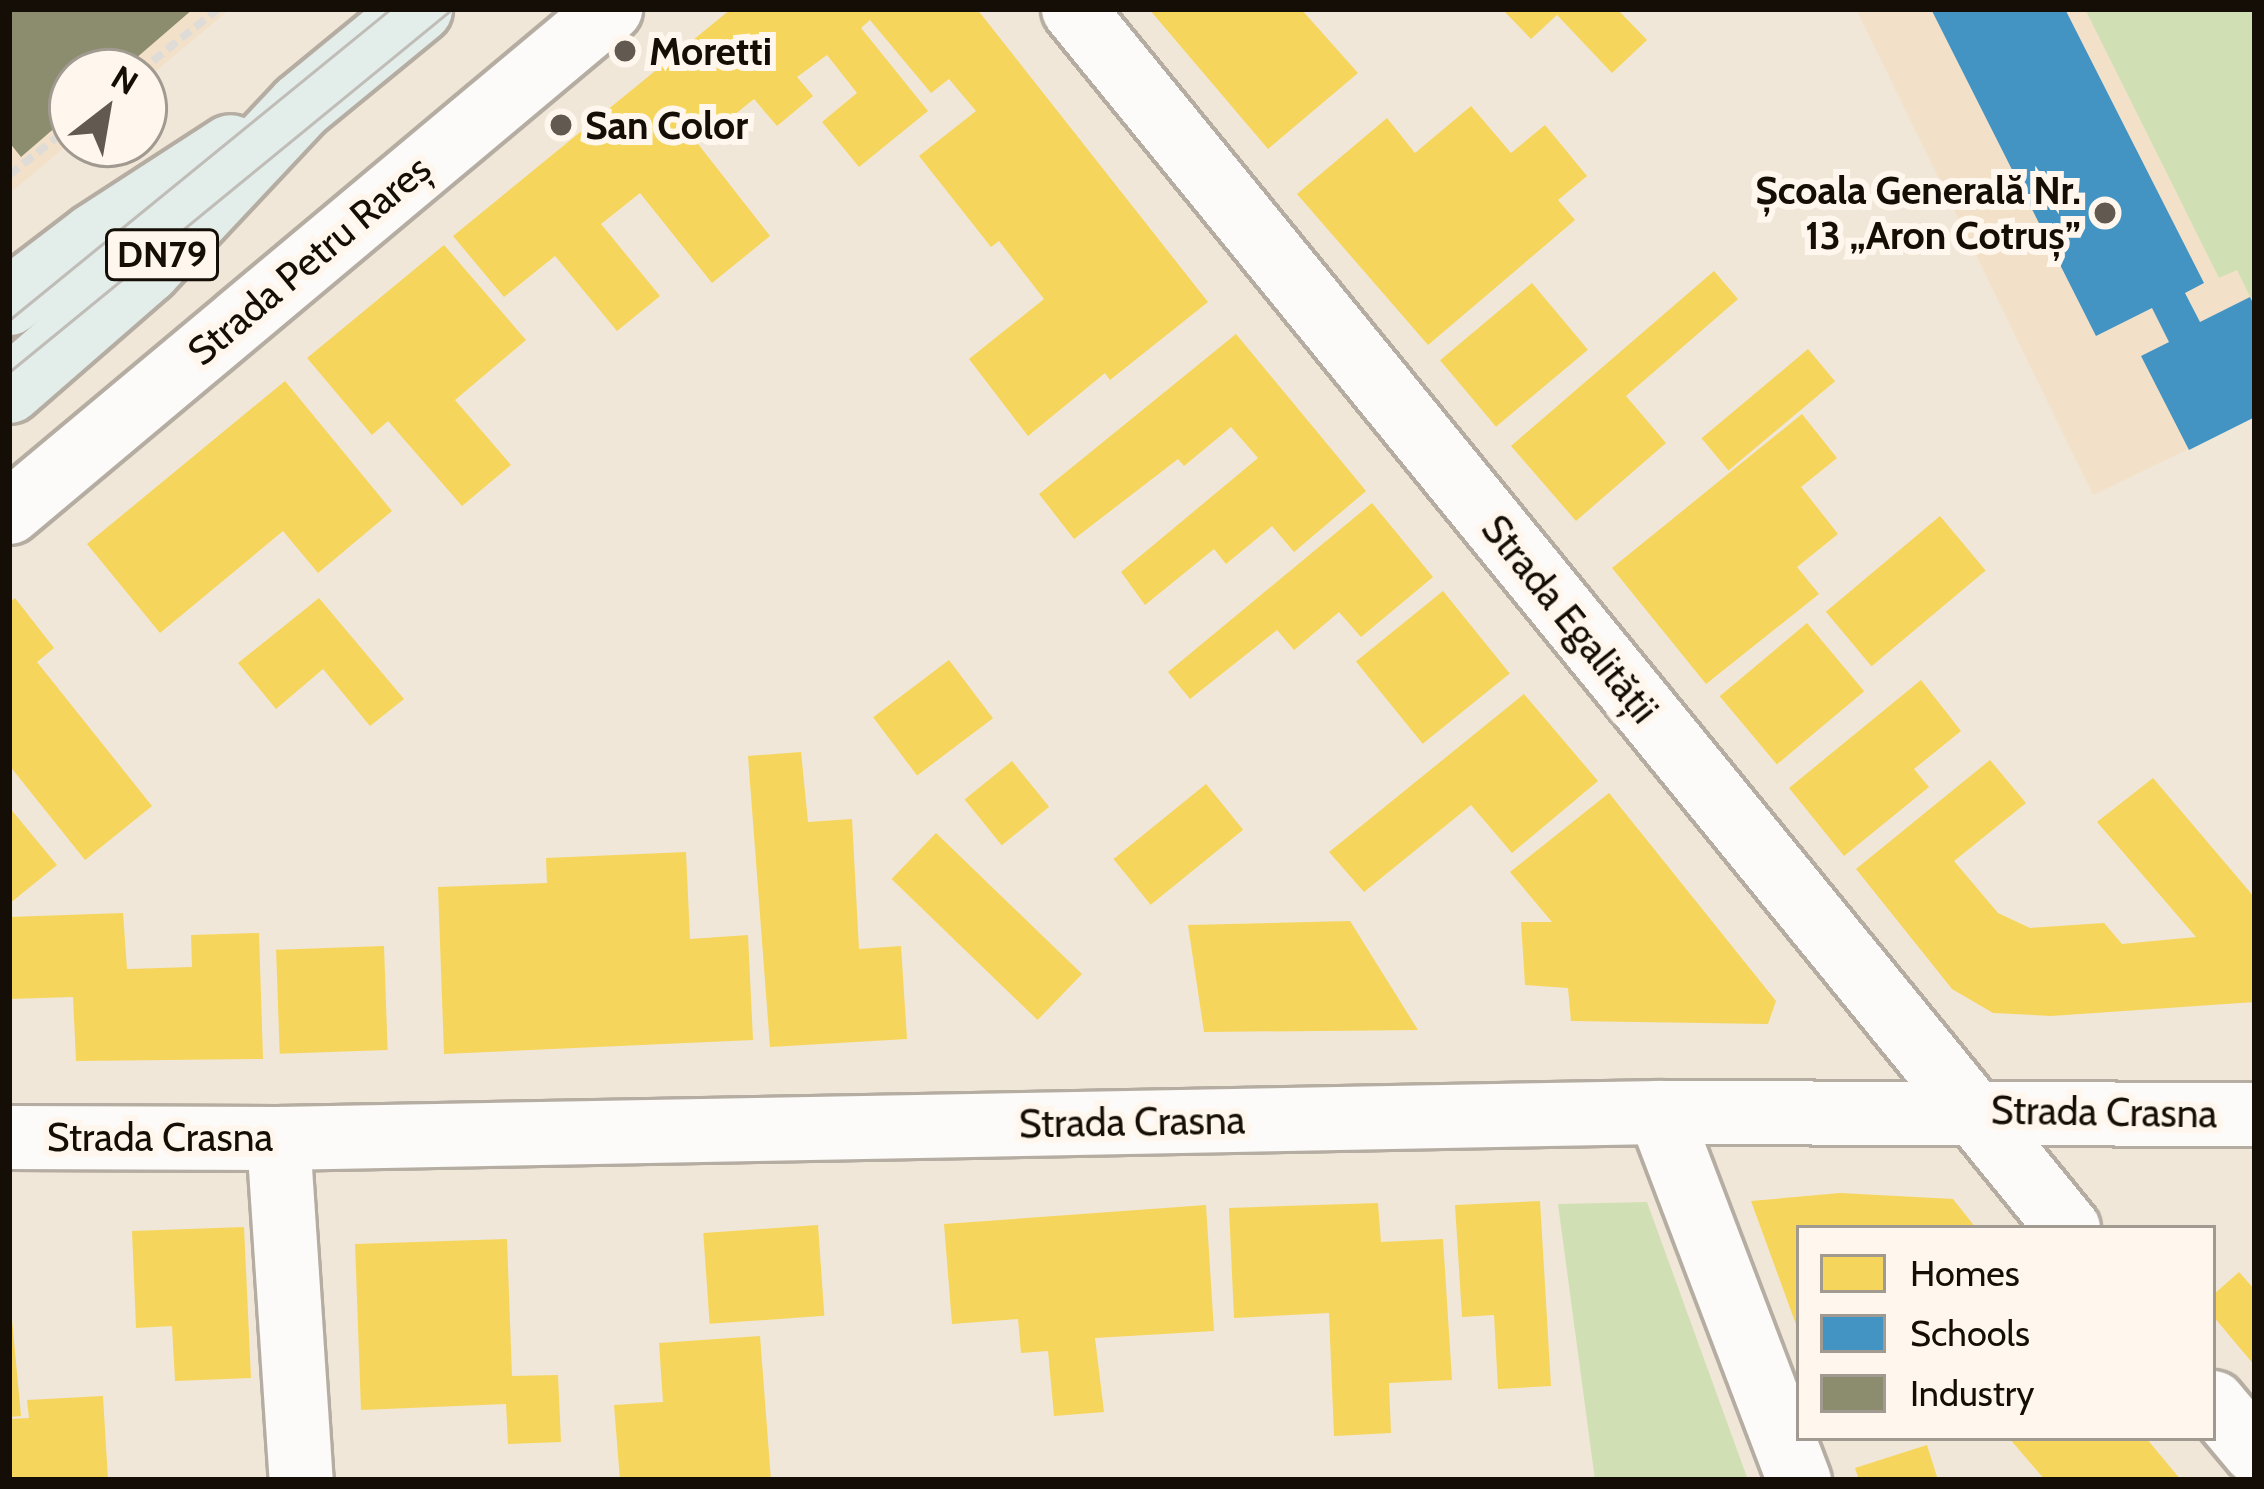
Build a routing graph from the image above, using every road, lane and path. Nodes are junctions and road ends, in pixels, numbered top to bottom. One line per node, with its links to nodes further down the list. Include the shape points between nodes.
1 (218, 9): 5 (path)
2 (419, 9): 6 (main road, DN79)
3 (610, 9): 11 (street, Strada Petru Rareș)
4 (1073, 9): 12 (street, Strada Egalității)
5 (168, 49)
6 (301, 106): 9 (main road, DN79, via 111,226); 10 (main road, DN79, via 147,270)
7 (48, 144): 8 (path)
8 (9, 175)
9 (9, 302)
10 (9, 389)
11 (9, 512)
12 (1971, 1111): 13 (street, Strada Crasna); 14 (street, Strada Crasna); 17 (street, Strada Egalității)
13 (1659, 1112): 16 (street, Strada Crasna); 21 (street)
14 (2255, 1114)
15 (9, 1137): 16 (street, Strada Crasna)
16 (278, 1138): 20 (street)
17 (2066, 1225)
18 (2216, 1406): 19 (street)
19 (2255, 1452)
20 (301, 1480)
21 (1799, 1480)

